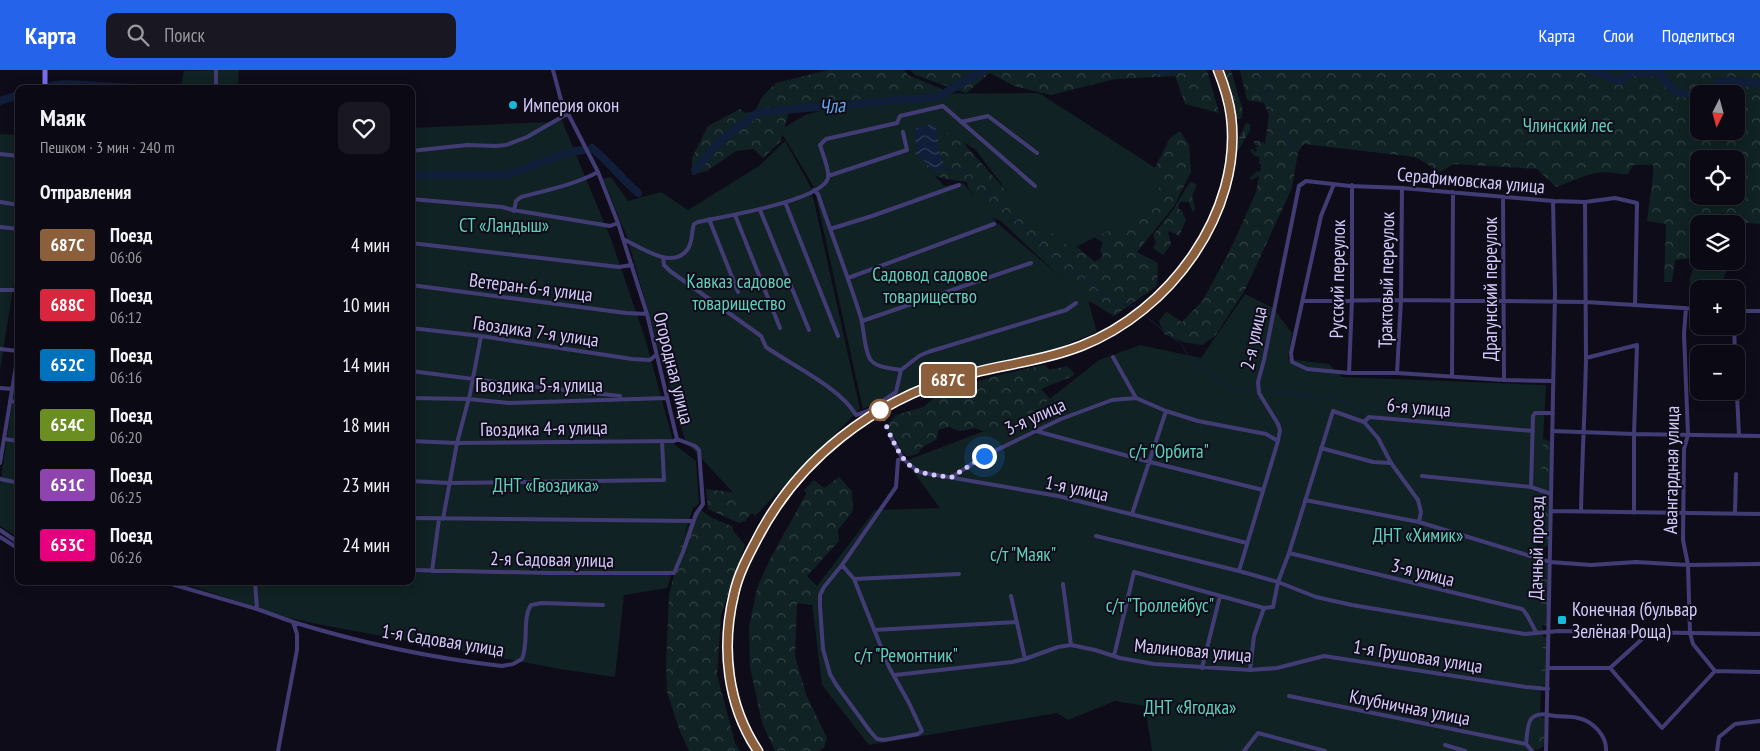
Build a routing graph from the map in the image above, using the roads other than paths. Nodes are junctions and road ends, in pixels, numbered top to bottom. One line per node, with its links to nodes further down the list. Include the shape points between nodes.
1 (45, 70): 4 (street)
2 (216, 70): 5 (street)
3 (553, 70): 6 (street, Огородная улица)
4 (45, 85)
5 (216, 85)
6 (567, 114): 9 (street, via 506,145 458,145); 13 (street, Огородная улица)
7 (961, 122): 10 (street, via 988,116); 14 (street, via 943,106 900,116 897,123 826,139 820,145); 18 (street)
8 (903, 132): 14 (street, via 907,150)
9 (415, 150)
10 (1037, 153)
11 (0, 154): 12 (street)
12 (15, 156)
13 (598, 172): 31 (street, via 521,198 516,201); 34 (street, Огородная улица)
14 (828, 176): 21 (street, via 827,181)
15 (1334, 184): 17 (street, Серафимовская улица); 19 (street, Серафимовская улица, via 1306,181); 52 (street, via 1321,216)
16 (959, 185): 38 (street)
17 (1352, 185): 20 (street, Серафимовская улица); 49 (street, Русский переулок)
18 (1035, 186)
19 (1298, 186): 110 (street, 2-я улица, via 1258,382 1259,393 1280,430)
20 (1402, 188): 22 (street, Серафимовская улица); 50 (street, Трактовый переулок)
21 (814, 190): 27 (street); 38 (street)
22 (1453, 192): 23 (street, Серафимовская улица); 51 (street)
23 (1503, 197): 25 (street, Серафимовская улица); 53 (street, Драгунский переулок)
24 (415, 199): 31 (street, via 502,207)
25 (1553, 201): 28 (street); 54 (street, Серафимовская улица)
26 (0, 202): 29 (street)
27 (785, 202): 30 (street); 68 (street)
28 (1585, 202): 55 (street); 57 (street, via 1615,198 1637,203)
29 (15, 204)
30 (760, 210): 32 (street); 66 (street)
31 (514, 211): 34 (street, via 610,226)
32 (735, 215): 33 (street); 65 (street)
33 (709, 220): 41 (street, via 694,224 691,244 681,256); 48 (street)
34 (618, 223): 39 (street, Огородная улица)
35 (994, 224): 44 (street)
36 (0, 227): 37 (street)
37 (15, 229)
38 (830, 229): 44 (street)
39 (624, 239): 41 (street); 43 (street, Огородная улица)
40 (415, 243): 43 (street, via 619,268)
41 (662, 257): 74 (street, via 670,271 760,336 766,347 840,397 856,415 896,392)
42 (1031, 262): 63 (street)
43 (632, 265): 62 (street, Огородная улица)
44 (848, 278): 63 (street)
45 (415, 286): 62 (street, Ветеран-6-я улица)
46 (0, 290): 47 (street)
47 (15, 290)
48 (738, 292)
49 (1352, 300): 50 (street); 52 (street); 76 (street, Русский переулок)
50 (1401, 300): 51 (street); 77 (street, Трактовый переулок)
51 (1452, 300): 53 (street); 79 (street)
52 (1303, 301): 76 (street, via 1291,353 1292,362 1307,369)
53 (1504, 301): 54 (street); 81 (street, Драгунский переулок)
54 (1554, 302): 55 (street); 82 (street, Серафимовская улица)
55 (1586, 302): 57 (street); 73 (street)
56 (1076, 303): 74 (street, via 1066,310 928,352)
57 (1635, 306): 58 (street)
58 (1686, 308): 59 (street); 101 (street, Авангардная улица)
59 (1690, 308)
60 (1760, 310): 61 (street)
61 (1745, 311)
62 (647, 314): 71 (street, Огородная улица)
63 (862, 321): 74 (street, via 870,360)
64 (415, 328): 67 (street, Гвоздика 7-я улица)
65 (780, 328)
66 (809, 330)
67 (481, 336): 71 (street, Гвоздика 7-я улица, via 632,359 650,360); 80 (street)
68 (838, 336)
69 (0, 349): 70 (street)
70 (15, 350)
71 (656, 355): 87 (street, Огородная улица)
72 (1113, 357): 88 (street)
73 (1586, 358): 99 (street); 100 (street, via 1637,345)
74 (901, 370)
75 (415, 372): 80 (street)
76 (1350, 373): 77 (street)
77 (1398, 373): 79 (street)
78 (15, 374): 84 (street)
79 (1452, 377): 81 (street)
80 (472, 379): 86 (street); 89 (street)
81 (1504, 380): 82 (street)
82 (1553, 381): 94 (street, Дачный проезд)
83 (0, 388): 84 (street)
84 (12, 389): 91 (street)
85 (415, 398): 89 (street, Гвоздика 5-я улица)
86 (636, 398): 87 (street, Гвоздика 5-я улица); 89 (street, Гвоздика 5-я улица, via 509,403)
87 (667, 398): 106 (street, Огородная улица)
88 (1136, 398): 93 (street, 3-я улица); 96 (street, 3-я улица, via 1112,400)
89 (468, 399): 111 (street)
90 (1737, 400): 102 (street)
91 (10, 401): 92 (street); 105 (street)
92 (15, 402)
93 (1166, 411): 110 (street, 3-я улица, via 1198,421 1266,434); 114 (street)
94 (1552, 413): 97 (street, via 1534,413); 98 (street, Дачный проезд)
95 (1364, 422): 97 (street, 6-я улица, via 1369,416); 112 (street, via 1333,411); 115 (street, 6-я улица, via 1378,438)
96 (1036, 431): 114 (street); 119 (street, 3-я улица, via 984,456)
97 (1532, 431): 124 (street)
98 (1552, 431): 99 (street); 126 (street, Дачный проезд)
99 (1585, 433): 100 (street); 129 (street)
100 (1633, 434): 101 (street); 130 (street)
101 (1688, 435): 102 (street); 132 (street, Авангардная улица, via 1684,449)
102 (1739, 435): 103 (street)
103 (1760, 436)
104 (891, 437): 113 (street, 1-я улица)
105 (4, 439): 107 (street); 116 (street)
106 (677, 439): 109 (street, Гвоздика 4-я улица); 137 (street, Огородная улица, via 695,446 700,453 703,504)
107 (15, 441)
108 (415, 441): 111 (street, Гвоздика 4-я улица)
109 (662, 441): 111 (street, Гвоздика 4-я улица); 123 (street, via 664,480)
110 (1278, 441): 125 (street, 2-я улица)
111 (457, 443): 123 (street)
112 (1322, 448): 115 (street, via 1373,462); 127 (street)
113 (903, 459): 119 (street, 1-я улица, via 919,472); 148 (street, via 896,465 896,487)
114 (1150, 462): 125 (street); 131 (street)
115 (1391, 463): 138 (street, 6-я улица, via 1418,500)
116 (0, 464)
117 (1736, 474): 133 (street)
118 (1422, 476): 124 (street)
119 (952, 477): 131 (street, 1-я улица, via 1058,496)
120 (0, 479): 121 (street)
121 (15, 481)
122 (415, 481): 123 (street)
123 (449, 483): 136 (street)
124 (1531, 487): 126 (street)
125 (1263, 490): 143 (street, 2-я улица)
126 (1551, 494): 128 (street, Дачный проезд)
127 (1305, 500): 138 (street); 145 (street)
128 (1551, 511): 129 (street); 146 (street, Дачный проезд)
129 (1581, 512): 130 (street)
130 (1634, 513): 132 (street)
131 (1132, 514): 143 (street, 1-я улица)
132 (1684, 514): 133 (street); 149 (street, Авангардная улица, via 1683,540)
133 (1735, 514): 134 (street)
134 (1760, 514)
135 (415, 518): 136 (street)
136 (441, 519): 137 (street); 151 (street)
137 (693, 521): 153 (street, Огородная улица, via 676,571)
138 (1419, 522): 146 (street)
139 (0, 530): 142 (street)
140 (0, 536): 144 (street)
141 (1096, 536): 152 (street)
142 (15, 540)
143 (1246, 544): 152 (street, 2-я улица)
144 (15, 546)
145 (1289, 553): 156 (street); 170 (street, 3-я улица, via 1522,609)
146 (1550, 562): 149 (street); 168 (street, Дачный проезд)
147 (1760, 564): 149 (street)
148 (842, 565): 155 (street); 183 (street, via 820,595 823,649 837,686 870,730 884,740 922,731)
149 (1688, 565): 171 (street, Авангардная улица)
150 (415, 570): 151 (street, 2-я Садовая улица)
151 (432, 571): 153 (street, 2-я Садовая улица)
152 (1239, 571): 156 (street)
153 (672, 574)
154 (959, 574): 155 (street)
155 (854, 580): 167 (street)
156 (1278, 582): 163 (street, via 1273,607); 170 (street, via 1316,597 1352,605 1525,634)
157 (1062, 584): 173 (street)
158 (175, 585): 164 (street, 1-я Садовая улица)
159 (256, 585): 164 (street)
160 (1011, 596): 166 (street)
161 (1220, 596): 163 (street); 174 (street, via 1134,572); 177 (street)
162 (603, 605): 165 (street, 1-я Садовая улица, via 531,604 522,659 502,666 410,652)
163 (1264, 608): 180 (street, via 1254,636)
164 (257, 609): 165 (street, 1-я Садовая улица)
165 (293, 622): 190 (street, via 297,650)
166 (1017, 622): 167 (street); 175 (street)
167 (874, 630): 183 (street)
168 (1548, 631): 169 (street); 170 (street); 178 (street, Дачный проезд)
169 (1645, 632): 171 (street); 179 (street, via 1641,640)
170 (1537, 633)
171 (1690, 633): 172 (street); 181 (street, via 1693,644)
172 (1760, 634)
173 (1071, 645): 174 (street, Малиновая улица); 175 (street, Малиновая улица)
174 (1114, 656): 177 (street, Малиновая улица, via 1154,664)
175 (1025, 659): 183 (street, Малиновая улица)
176 (1285, 666): 180 (street, Малиновая улица); 184 (street, 1-я Грушовая улица, via 1324,656)
177 (1202, 668): 180 (street, Малиновая улица)
178 (1548, 668): 179 (street); 184 (street, Дачный проезд)
179 (1610, 668): 181 (street, via 1662,728)
180 (1250, 670)
181 (1715, 672): 182 (street)
182 (1760, 672)
183 (894, 675)
184 (1548, 689): 186 (street, Дачный проезд)
185 (1289, 696): 188 (street, Клубничная улица)
186 (1548, 715): 188 (street, via 1532,718); 195 (street, Дачный проезд); 196 (street, via 1588,722 1603,735)
187 (1760, 721): 197 (street, via 1735,724 1719,737)
188 (1526, 744): 194 (street)
189 (1445, 746): 193 (street)
190 (278, 751)
191 (1244, 751): 192 (street, via 1258,733)
192 (1325, 751)
193 (1466, 751)
194 (1532, 751)
195 (1546, 751)
196 (1606, 751)
197 (1717, 751)

